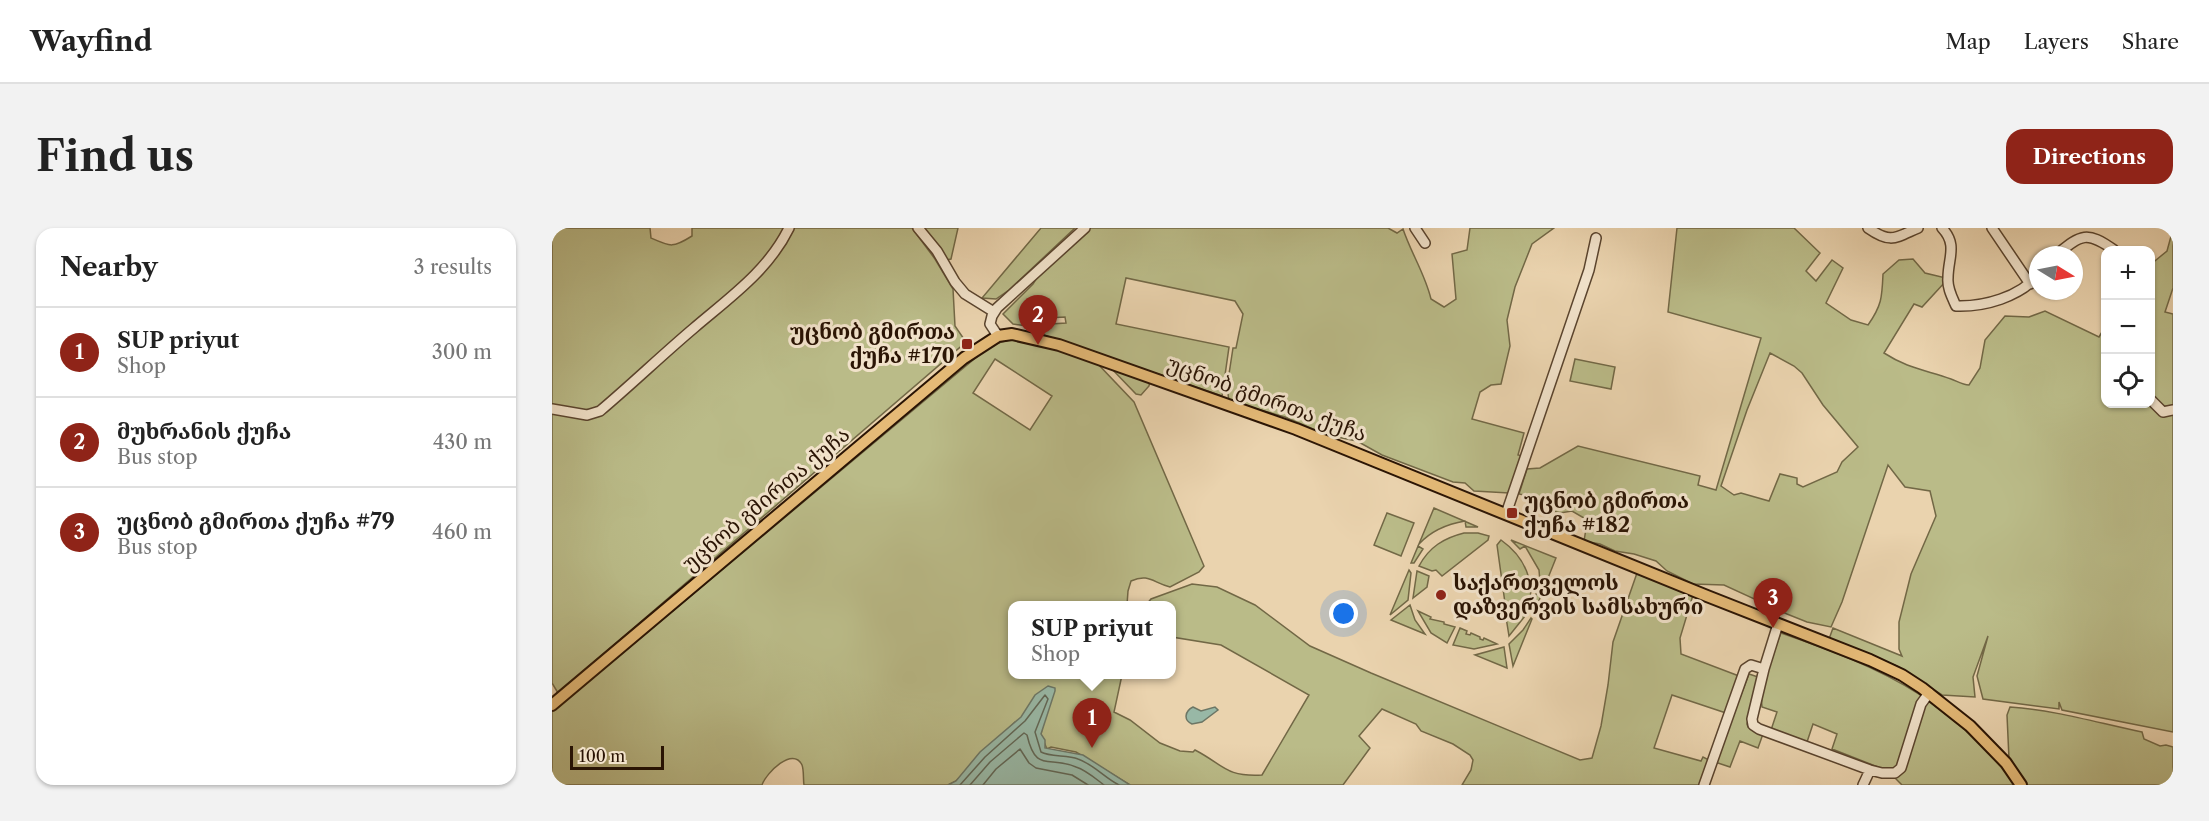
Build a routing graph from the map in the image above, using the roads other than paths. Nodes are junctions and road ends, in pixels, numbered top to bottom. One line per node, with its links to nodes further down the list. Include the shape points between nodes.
1 (789, 228): 19 (street, via 755,276 600,411 587,415)
2 (918, 228): 16 (street, via 965,294)
3 (1085, 228): 16 (street)
4 (1415, 228): 11 (street)
5 (1868, 228): 6 (street, via 1892,239)
6 (1918, 228)
7 (1942, 228): 15 (street, via 1951,246 1948,279 1956,306 2015,294)
8 (1992, 228): 14 (street)
9 (2077, 233): 12 (street); 13 (street)
10 (1596, 237): 21 (street, via 1590,270)
11 (1425, 243)
12 (2065, 246)
13 (2107, 246)
14 (2029, 283)
15 (2029, 285)
16 (994, 312): 17 (street, via 990,324)
17 (998, 336): 21 (main road, უცნობ გმირთა ქუჩა, via 1012,334 1059,345 1191,391); 25 (main road, უცნობ გმირთა ქუჩა, via 933,383)
18 (2155, 403): 20 (street, via 2163,412)
19 (552, 409)
20 (2173, 410)
21 (1506, 514): 22 (main road, უცნობ გმირთა ქუჩა)
22 (1778, 624): 23 (street); 24 (main road, უცნობ გმირთა ქუჩა, via 1870,660)
23 (1764, 669): 26 (street, via 1752,719 1755,727); 27 (street, via 1751,665 1745,669)
24 (1929, 693): 26 (street, via 1921,704 1898,771); 29 (main road, უცნობ გმირთა ქუჩა, via 1988,743)
25 (552, 705)
26 (1870, 770): 28 (street)
27 (1704, 785)
28 (1863, 785)
29 (2021, 785)

